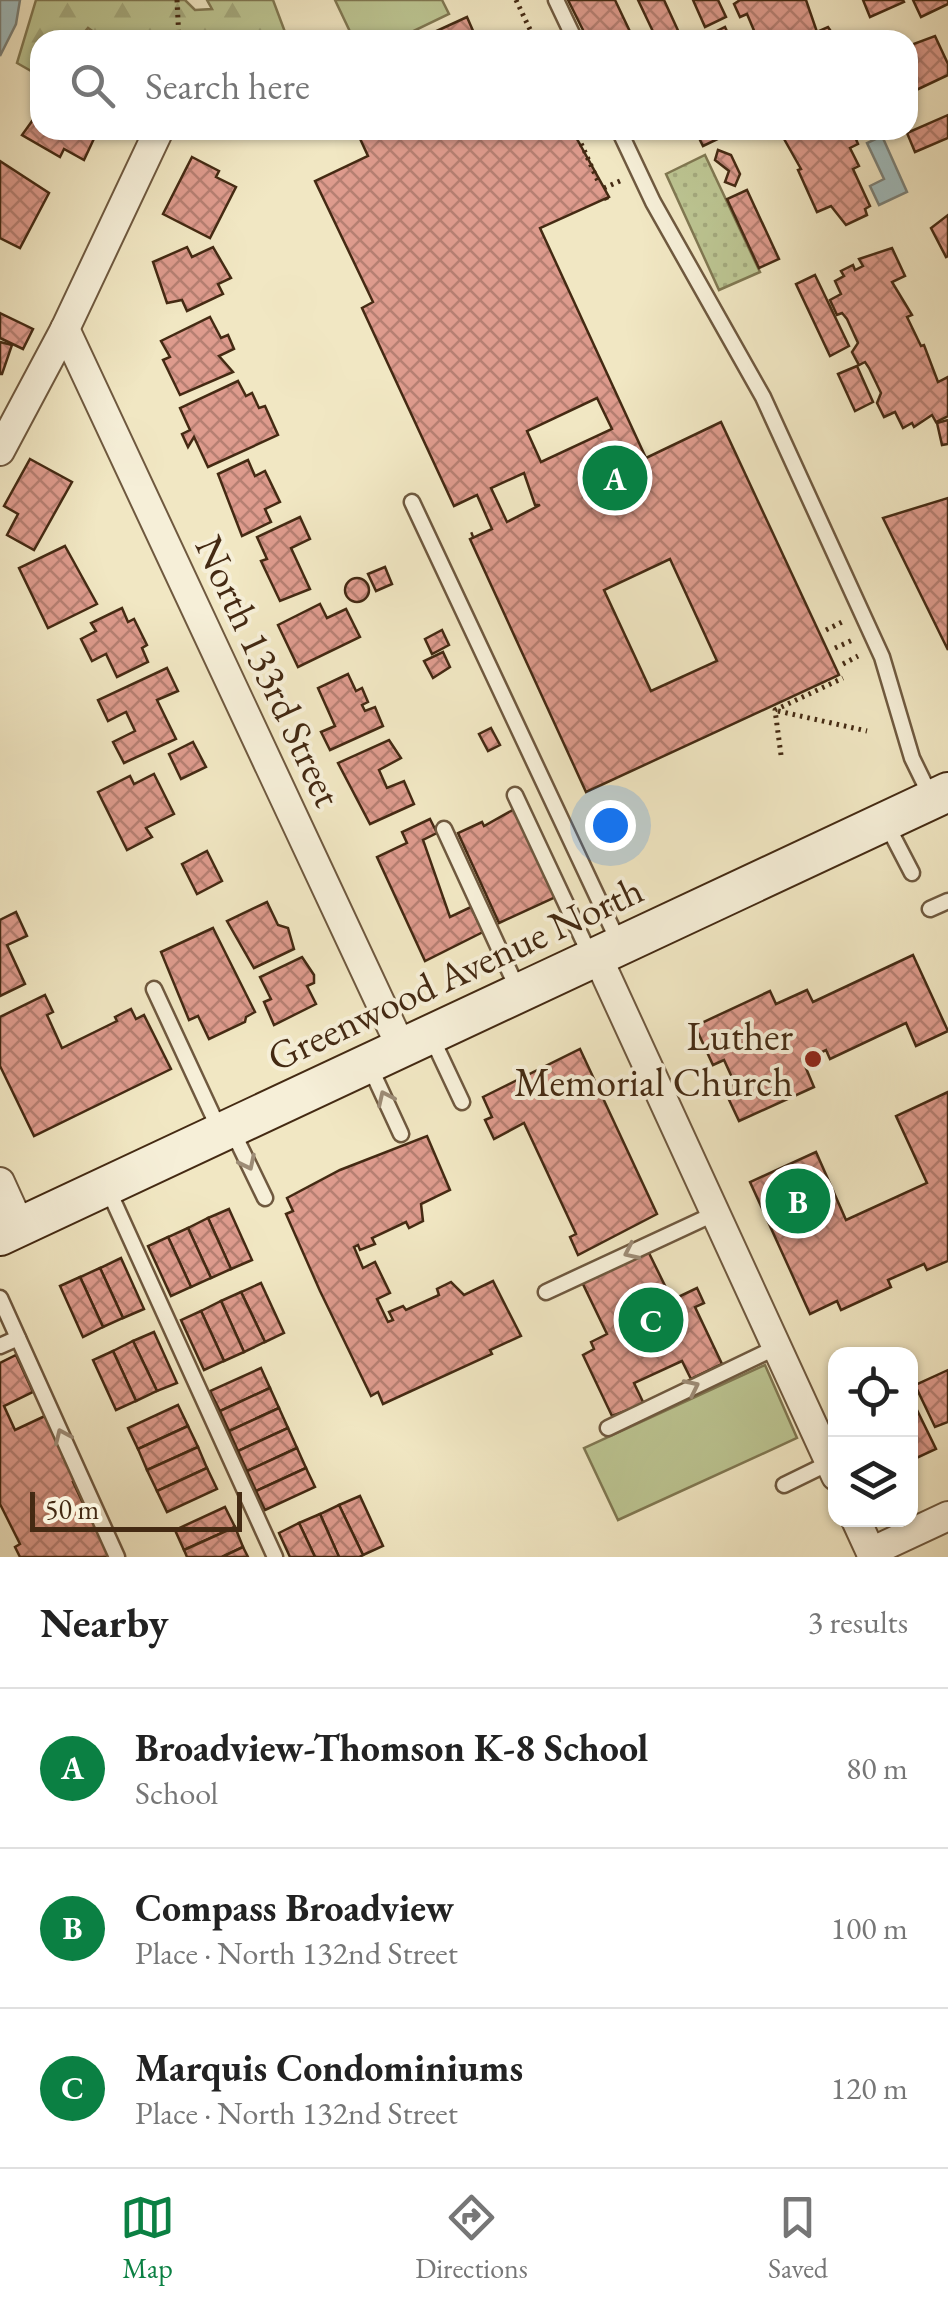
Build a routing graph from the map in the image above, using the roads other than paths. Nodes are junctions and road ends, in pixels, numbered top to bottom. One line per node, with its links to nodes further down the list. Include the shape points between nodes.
1 (556, 0): 2 (lane)
2 (571, 30)
3 (155, 140): 5 (street)
4 (624, 140): 9 (lane, via 765,401 882,658 912,758)
5 (65, 328): 6 (street); 18 (street, North 133rd Street)
6 (0, 451)
7 (412, 502): 15 (lane)
8 (515, 795): 15 (lane)
9 (940, 796): 10 (main road, Greenwood Avenue North)
10 (886, 822): 12 (lane); 15 (main road, Greenwood Avenue North)
11 (444, 828): 17 (lane)
12 (912, 873)
13 (948, 901): 14 (lane)
14 (930, 909)
15 (603, 954): 17 (main road, Greenwood Avenue North); 25 (street)
16 (154, 990): 20 (lane)
17 (520, 992): 18 (main road, Greenwood Avenue North)
18 (400, 1048): 19 (lane); 20 (main road, Greenwood Avenue North); 21 (lane, one-way to 18)
19 (462, 1102)
20 (225, 1130): 23 (main road, Greenwood Avenue North); 24 (lane, one-way to 24)
21 (402, 1134)
22 (0, 1182): 26 (street)
23 (106, 1186): 26 (main road, Greenwood Avenue North); 40 (lane)
24 (265, 1198)
25 (717, 1213): 27 (lane, one-way to 27); 31 (street)
26 (10, 1231)
27 (546, 1292)
28 (0, 1298): 29 (lane)
29 (18, 1338): 30 (lane); 39 (lane, one-way to 29)
30 (0, 1346)
31 (776, 1347): 32 (lane, one-way to 31); 33 (street)
32 (608, 1428)
33 (828, 1461)
34 (828, 1471): 35 (lane)
35 (784, 1485)
36 (948, 1516): 38 (street)
37 (859, 1527): 38 (street)
38 (872, 1554)
39 (117, 1557)
40 (275, 1557)

